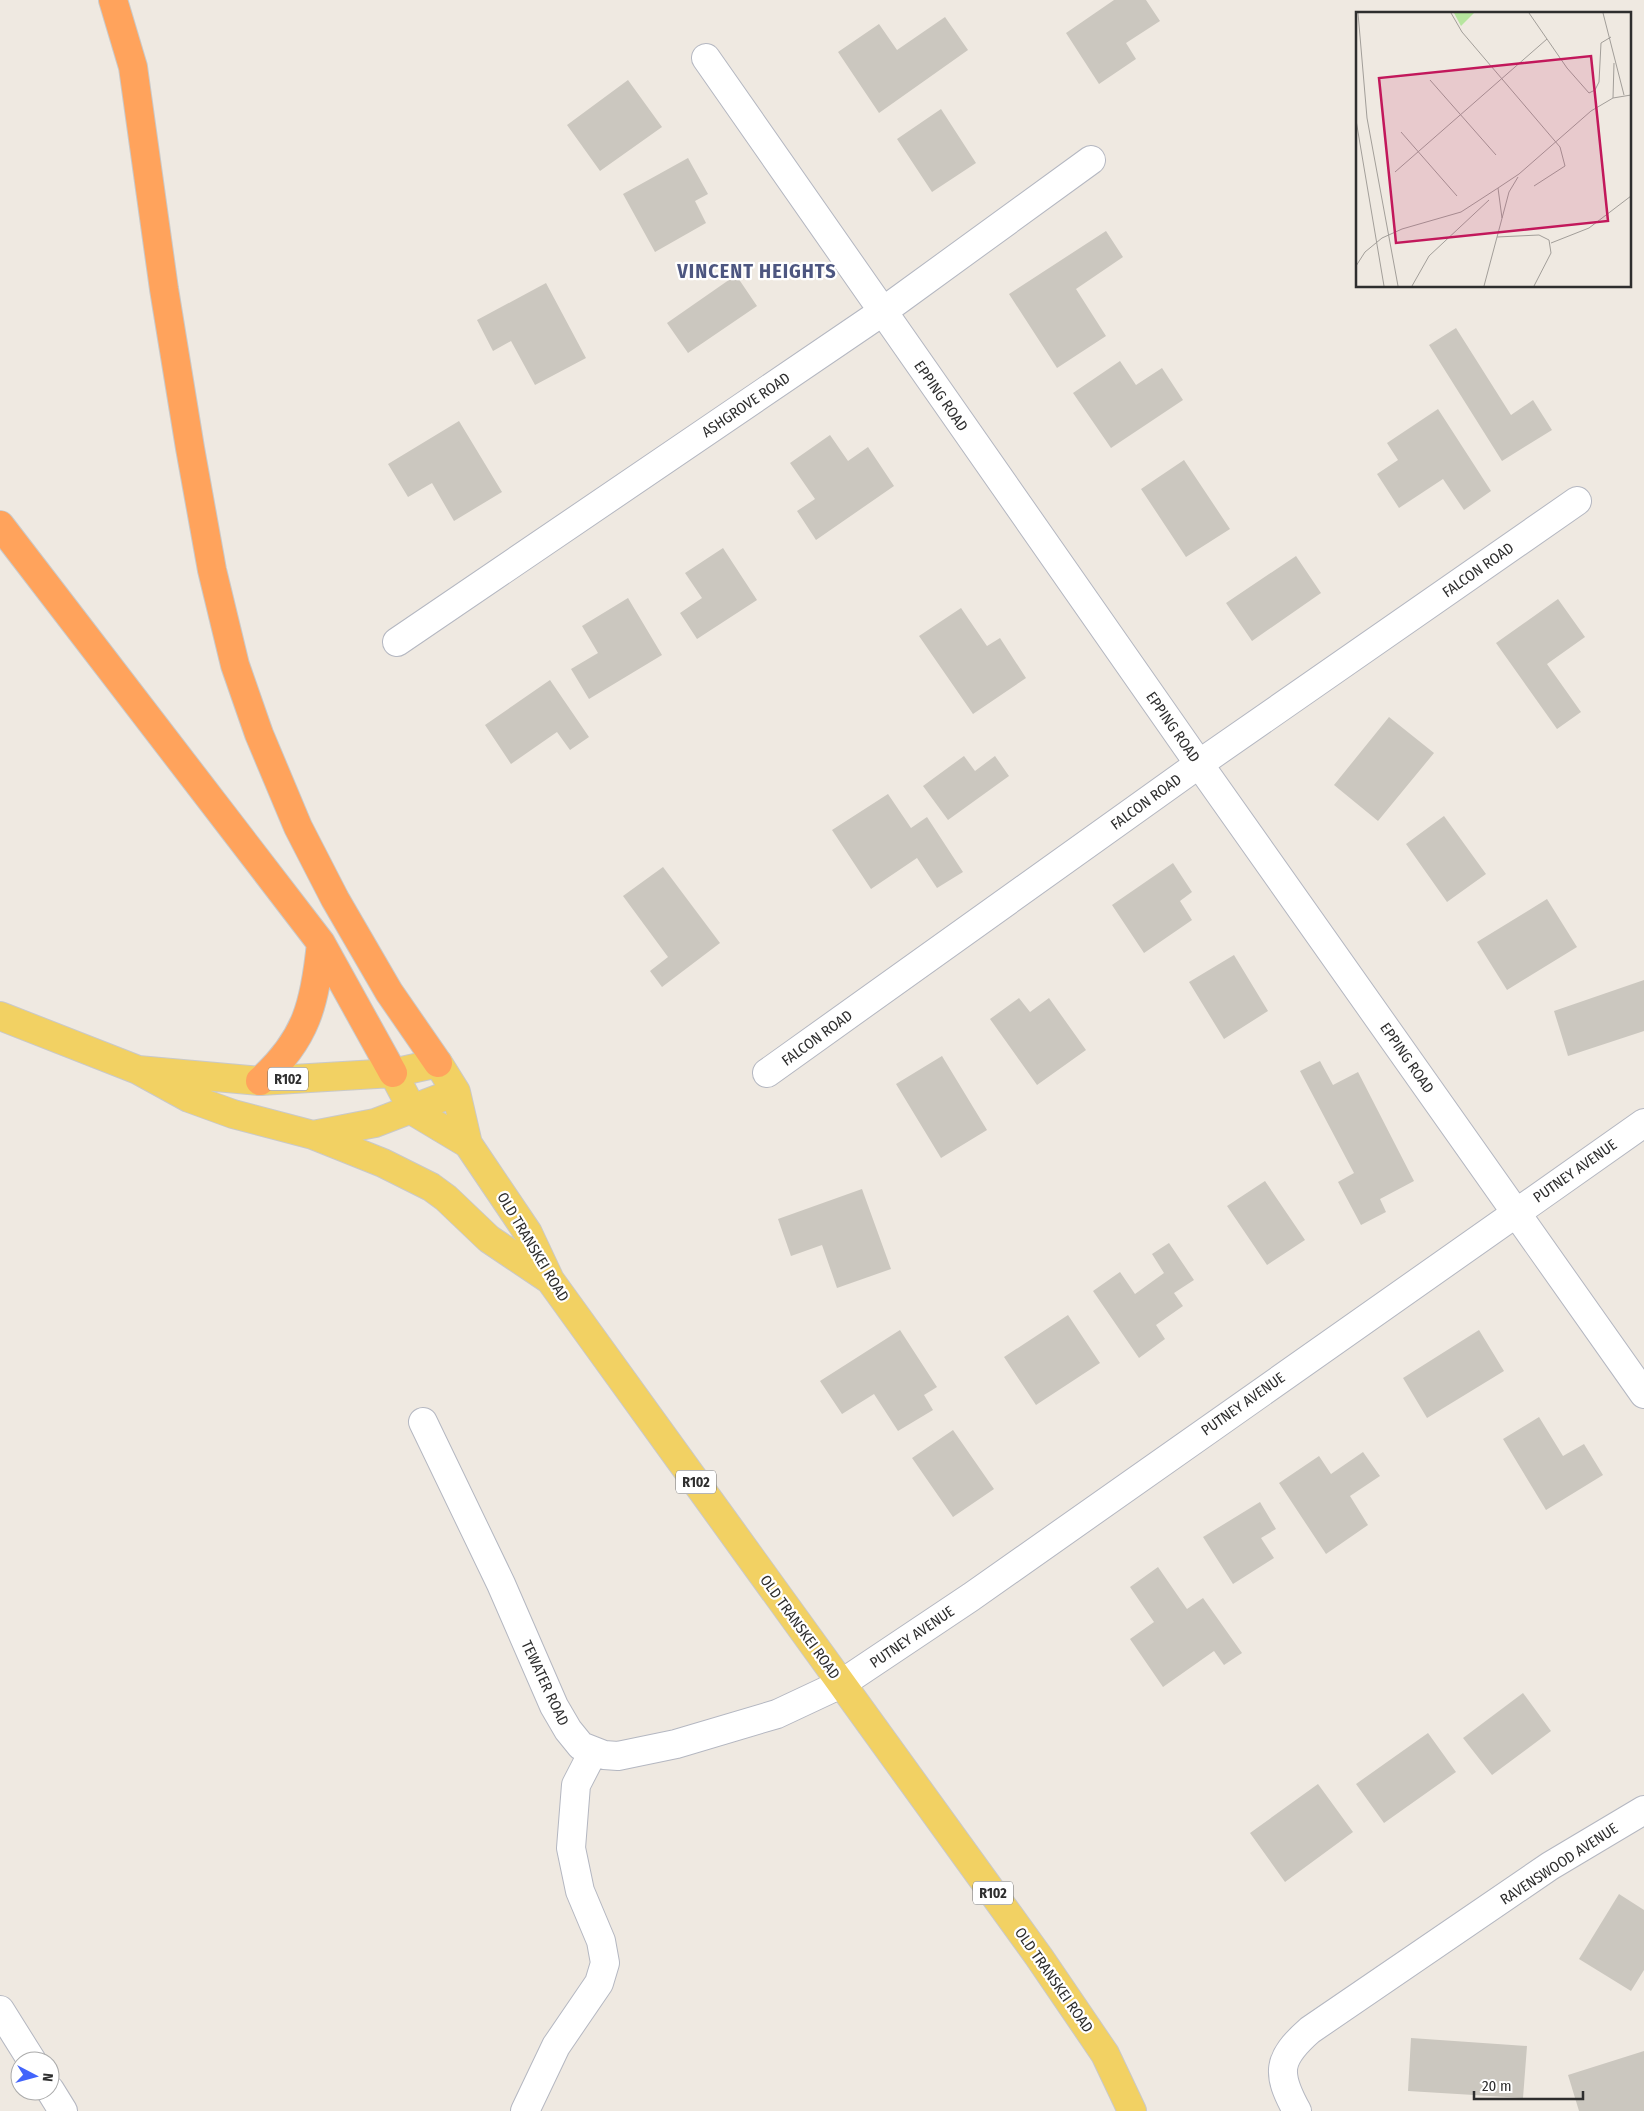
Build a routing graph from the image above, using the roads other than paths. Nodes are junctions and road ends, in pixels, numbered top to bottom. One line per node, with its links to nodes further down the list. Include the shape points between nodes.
1 (113, 0): 11 (highway, via 133,67 190,448 212,570 235,665 259,734 298,827 384,983)
2 (706, 58): 4 (street, EPPING ROAD)
3 (1090, 160): 4 (street, ASHGROVE ROAD)
4 (882, 312): 7 (street, ASHGROVE ROAD); 8 (street, EPPING ROAD)
5 (1577, 501): 8 (street, FALCON ROAD)
6 (0, 525): 9 (highway)
7 (397, 642)
8 (1199, 764): 14 (street, FALCON ROAD); 21 (street, EPPING ROAD)
9 (321, 943): 13 (highway); 15 (highway, via 312,1005 300,1034 274,1069)
10 (0, 1016): 12 (main road, R102)
11 (438, 1063): 13 (main road, R102); 16 (main road, OLD TRANSKEI ROAD / R102)
12 (138, 1070): 15 (main road, R102); 19 (main road, R102, via 189,1098 233,1114)
13 (393, 1073): 15 (main road, R102); 17 (main road)
14 (768, 1073)
15 (260, 1081)
16 (456, 1092): 17 (main road); 20 (main road, OLD TRANSKEI ROAD / R102)
17 (413, 1111): 19 (main road, via 375,1124); 20 (main road, OLD TRANSKEI ROAD / R102)
18 (1644, 1122): 21 (street, PUTNEY AVENUE)
19 (313, 1135): 22 (main road, via 431,1187 497,1244)
20 (468, 1144): 22 (main road, OLD TRANSKEI ROAD / R102, via 528,1234)
21 (1516, 1212): 23 (street, EPPING ROAD); 25 (street, PUTNEY AVENUE)
22 (550, 1280): 25 (main road, OLD TRANSKEI ROAD / R102)
23 (1644, 1394)
24 (423, 1422): 26 (street, TEWATER ROAD, via 501,1584 554,1706 581,1746)
25 (842, 1684): 26 (street, TEWATER ROAD, via 777,1714 676,1744 618,1756); 31 (main road, OLD TRANSKEI ROAD / R102, via 1105,2054)
26 (593, 1752): 30 (street, via 576,1785 572,1848 580,1891 601,1941 605,1963 599,1983 556,2046)
27 (1644, 1810): 32 (street, RAVENSWOOD AVENUE, via 1550,1866 1476,1919 1326,2017 1296,2042 1286,2055 1282,2068 1283,2081)
28 (0, 2010): 29 (street)
29 (26, 2051)
30 (525, 2111)
31 (1132, 2111)
32 (1297, 2111)

